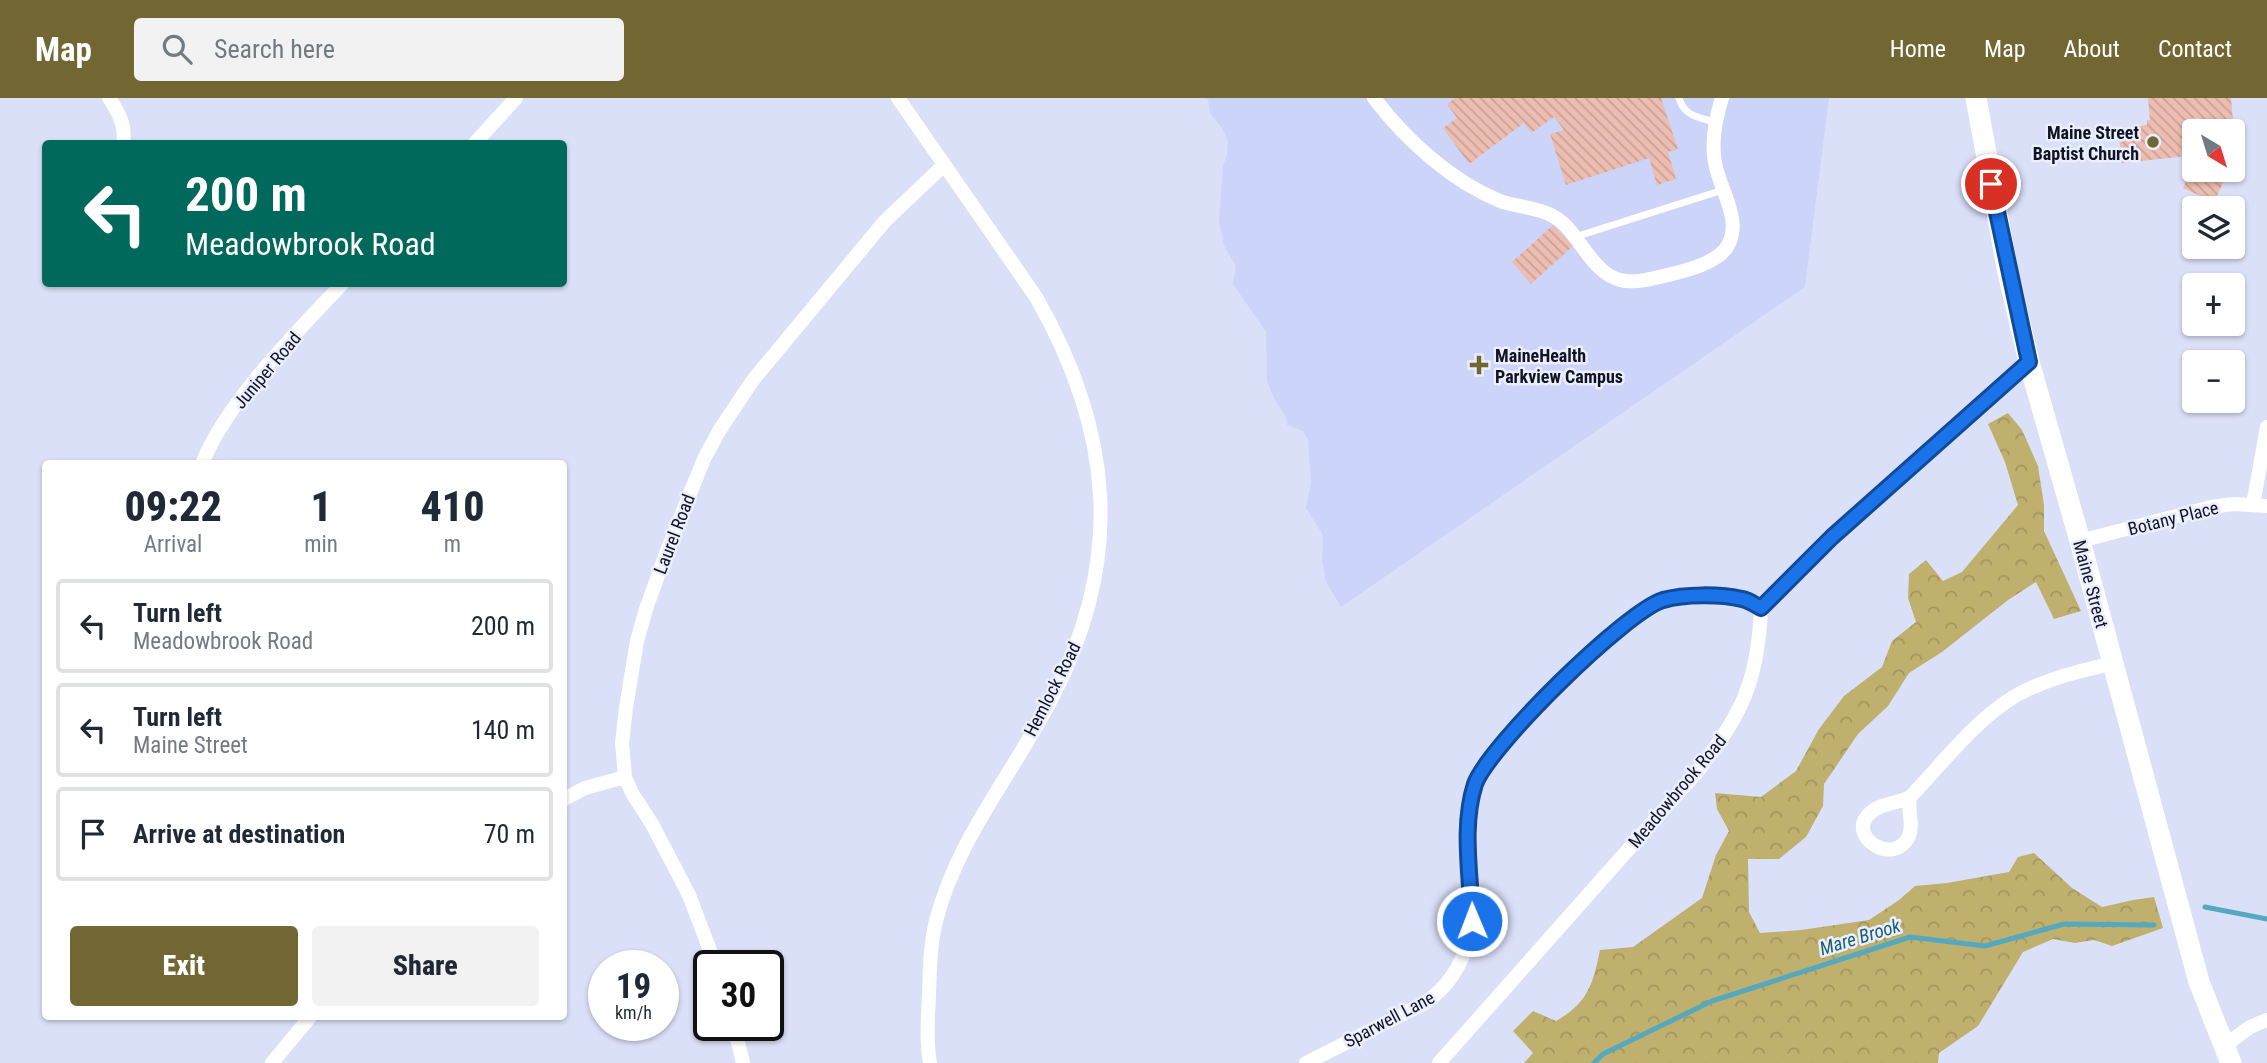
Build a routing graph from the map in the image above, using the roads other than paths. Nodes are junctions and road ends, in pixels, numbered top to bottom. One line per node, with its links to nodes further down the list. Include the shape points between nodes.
1 (109, 98): 9 (street, via 125,130)
2 (516, 98): 10 (street)
3 (898, 98): 11 (street, Hemlock Road)
4 (1374, 98): 13 (street, via 1458,179 1501,201 1552,216)
5 (1679, 98): 8 (lane, via 1691,115)
6 (1722, 98): 8 (street)
7 (1976, 98): 15 (street, Maine Street)
8 (1714, 122): 12 (street, via 1713,157)
9 (124, 140)
10 (478, 140)
11 (944, 165): 22 (street, Laurel Road, via 877,230 753,380 719,431 668,548 640,630 622,743); 32 (street, Hemlock Road, via 1035,298 1066,355 1083,401 1101,509 1095,577 1070,660 958,859 942,900 930,955)
12 (1723, 190): 13 (lane); 13 (street, via 1732,230 1727,247 1686,271 1624,282 1606,275)
13 (1575, 237)
14 (339, 287): 17 (street, Juniper Road, via 249,389 220,427)
15 (2029, 362): 19 (street, Maine Street); 20 (street, via 1832,537)
16 (2267, 427): 18 (street)
17 (204, 460)
18 (2260, 506): 19 (street, Botany Place, via 2211,507)
19 (2080, 541): 21 (street, Maine Street)
20 (1761, 608): 33 (street, Sparwell Lane, via 1726,597 1664,600 1626,622 1561,683 1490,757 1476,783 1469,813 1472,921 1464,954 1449,982 1425,1003); 34 (street, Meadowbrook Road, via 1752,682 1723,738)
21 (2113, 663): 23 (street, via 2041,684 2001,706); 29 (street, Maine Street, via 2199,982)
22 (625, 777): 24 (street); 25 (street, Laurel Road, via 689,895)
23 (1910, 797)
24 (567, 798)
25 (710, 950)
26 (308, 1020): 30 (street)
27 (2267, 1020): 29 (street, via 2250,1027)
28 (738, 1041): 31 (street)
29 (2227, 1054)
30 (272, 1063)
31 (743, 1063)
32 (929, 1063)
33 (1306, 1063)
34 (1439, 1063)

